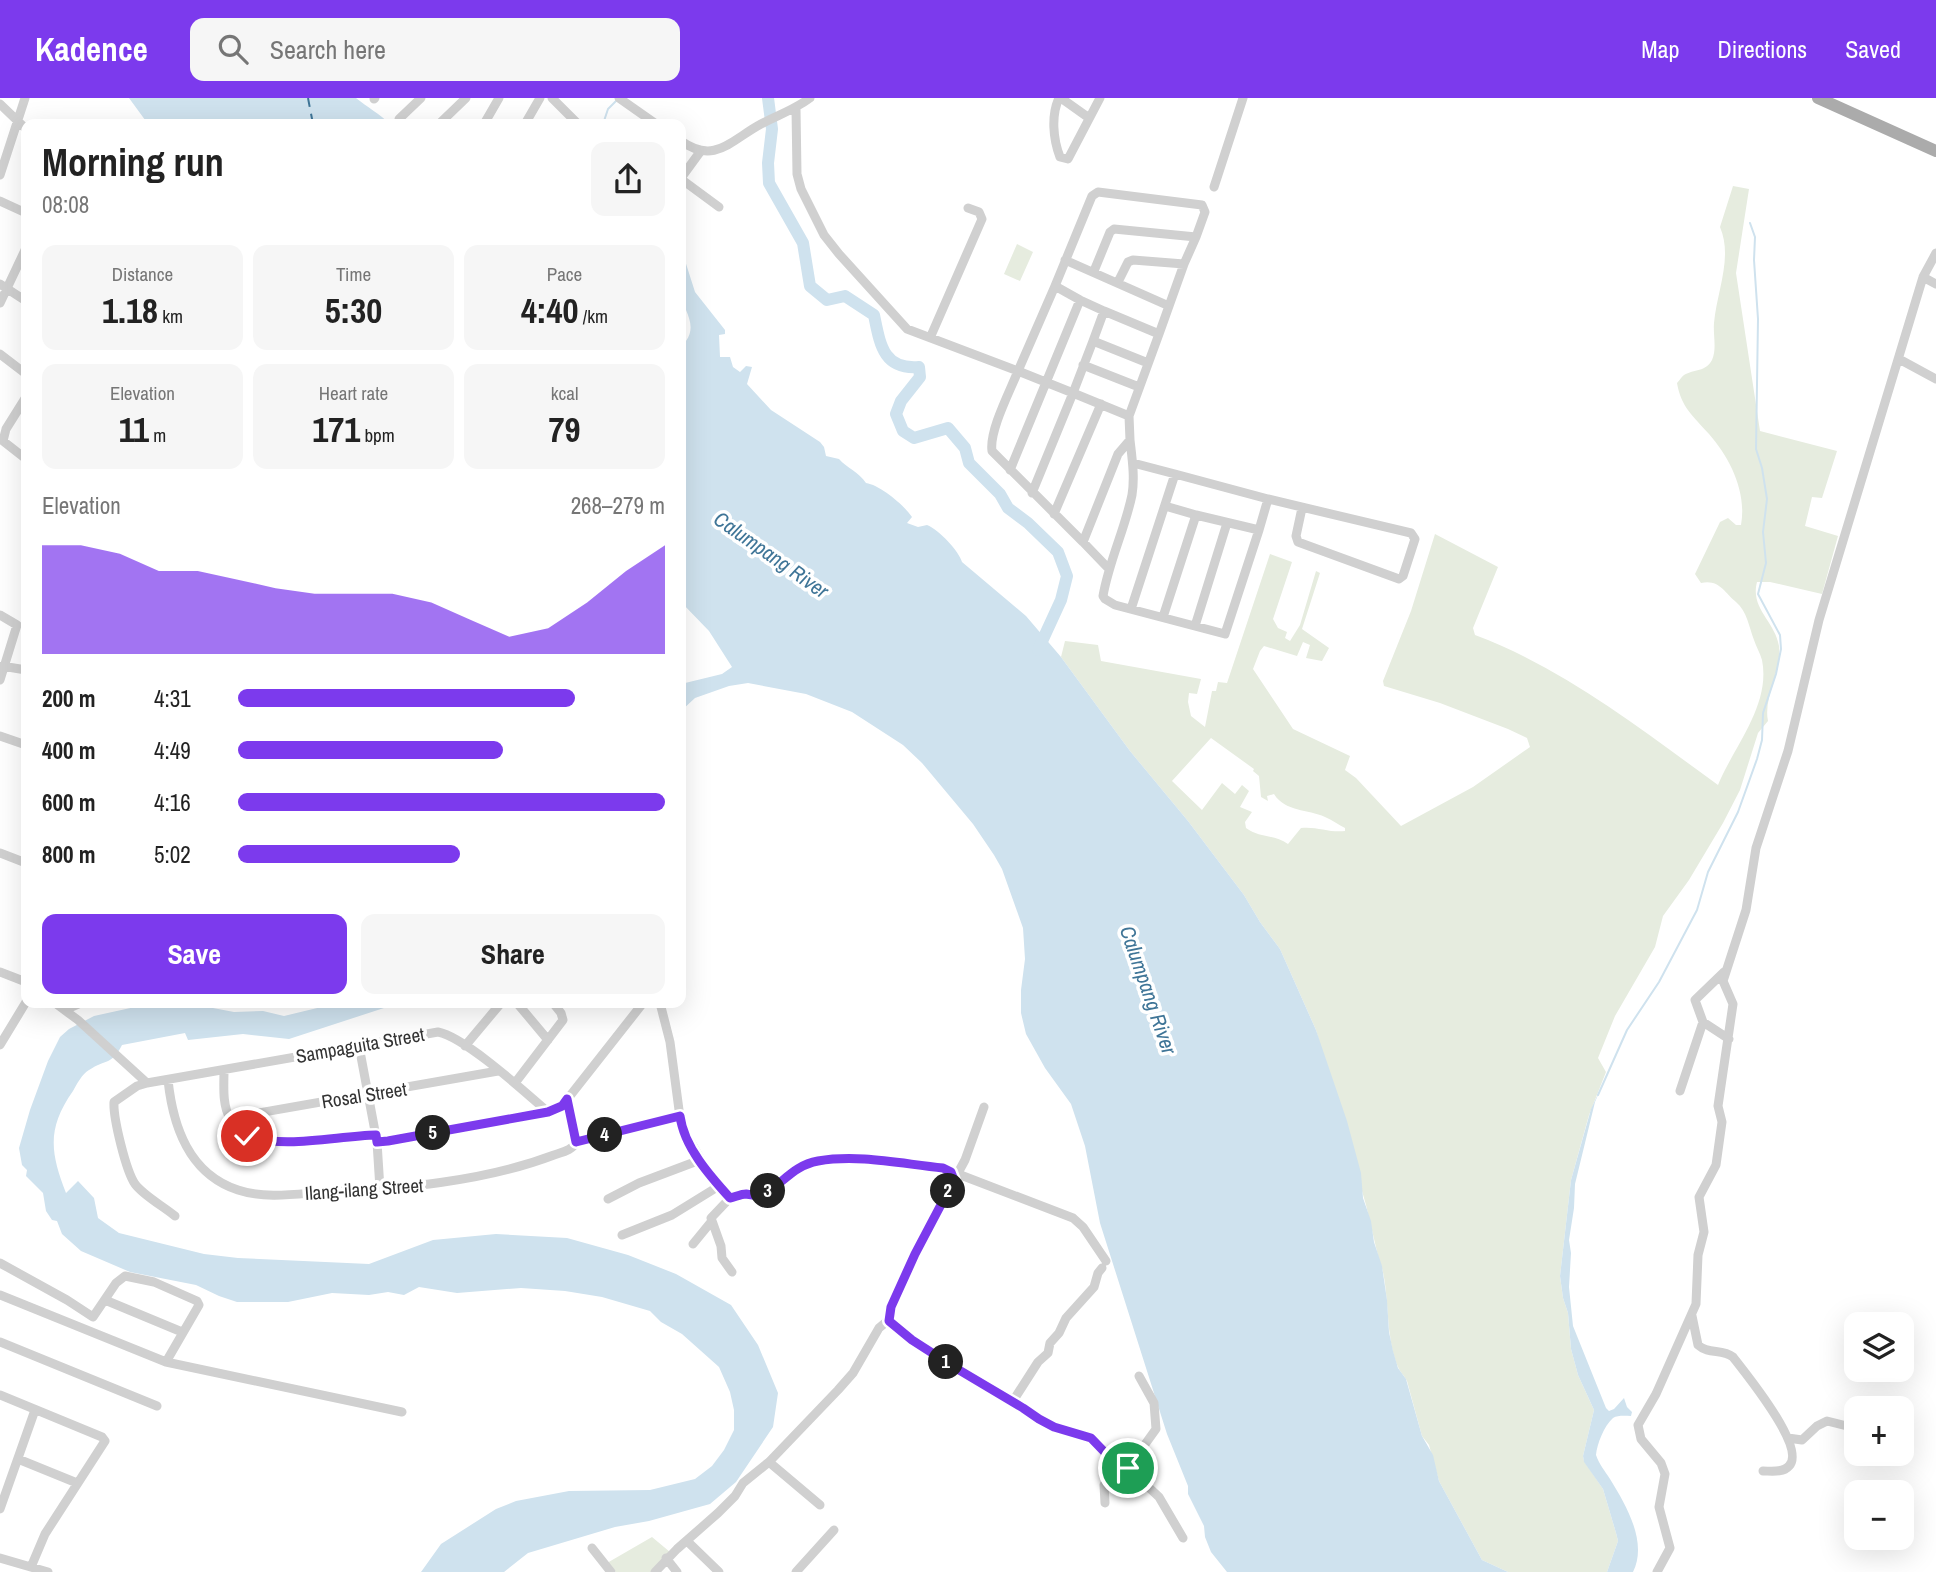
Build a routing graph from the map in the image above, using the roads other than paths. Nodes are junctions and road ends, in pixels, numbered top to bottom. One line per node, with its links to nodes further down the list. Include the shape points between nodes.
1 (25, 98): 16 (street)
2 (421, 98): 17 (street)
3 (466, 98): 18 (street)
4 (499, 98): 19 (street)
5 (540, 98): 20 (street)
6 (552, 98): 21 (street)
7 (619, 98): 22 (street)
8 (810, 98): 14 (street)
9 (1060, 98): 15 (street); 15 (street, via 1054,121 1060,157 1068,159)
10 (1100, 98): 15 (street)
11 (1243, 98): 30 (street)
12 (1818, 98): 25 (main road)
13 (0, 104): 16 (street)
14 (796, 109): 26 (street, via 761,124 731,145); 52 (street, via 797,174 824,235 906,329)
15 (1089, 118)
16 (18, 119): 23 (street); 28 (street)
17 (399, 119)
18 (444, 119)
19 (487, 119)
20 (528, 119)
21 (573, 119)
22 (648, 119)
23 (21, 123)
24 (686, 144): 26 (street)
25 (1936, 151)
26 (700, 152): 27 (street)
27 (686, 172)
28 (0, 175)
29 (686, 183): 32 (street)
30 (1214, 187)
31 (0, 201): 34 (street)
32 (719, 207)
33 (968, 208): 52 (street, via 979,212 982,219)
34 (21, 211)
35 (1196, 237): 38 (street, via 1205,212 1202,205 1097,192); 39 (street); 40 (street, via 1114,229)
36 (1936, 253): 41 (street)
37 (21, 256): 44 (street)
38 (1065, 260): 40 (street); 45 (street)
39 (1184, 264): 42 (street, via 1133,260); 49 (street)
40 (1094, 271): 42 (street)
41 (1923, 277): 43 (street); 55 (street)
42 (1118, 282): 49 (street)
43 (1936, 284)
44 (3, 285): 46 (street); 48 (street)
45 (1055, 286): 47 (street); 59 (street)
46 (21, 298)
47 (1080, 300): 50 (street); 61 (street)
48 (0, 303)
49 (1169, 306): 51 (street)
50 (1104, 311): 51 (street); 53 (street)
51 (1159, 334): 56 (street)
52 (930, 338): 59 (street)
53 (1093, 341): 56 (street); 57 (street)
54 (0, 354): 58 (street)
55 (1899, 359): 60 (street); 93 (street, via 1819,620 1788,751 1754,855 1746,910)
56 (1148, 363): 62 (street)
57 (1083, 365): 62 (street); 63 (street)
58 (21, 370)
59 (1018, 371): 61 (street); 70 (street, via 991,446)
60 (1936, 379)
61 (1047, 381): 63 (street); 70 (street)
62 (1139, 387): 66 (street)
63 (1073, 393): 64 (street); 72 (street)
64 (1101, 404): 66 (street); 76 (street)
65 (21, 405): 68 (street, via 3,441)
66 (1129, 416): 67 (street)
67 (1130, 440): 69 (street); 80 (street, via 1118,454)
68 (21, 455)
69 (1133, 464): 71 (street); 81 (street, via 1132,497)
70 (1010, 470): 72 (street)
71 (1175, 474): 73 (street); 74 (street)
72 (1032, 493): 76 (street)
73 (1268, 499): 75 (street); 79 (street)
74 (1165, 506): 77 (street); 82 (street)
75 (1301, 508): 75 (street, via 1298,542 1401,578 1415,539 1411,533)
76 (1054, 514): 80 (street)
77 (1196, 515): 78 (street); 84 (street)
78 (1227, 523): 79 (street); 85 (street)
79 (1259, 530): 85 (street, via 1225,634)
80 (1083, 542): 81 (street)
81 (1108, 568): 82 (street, via 1103,596)
82 (1131, 609): 84 (street)
83 (0, 615): 86 (street, via 17,625)
84 (1163, 617): 85 (street)
85 (1195, 626)
86 (3, 666): 87 (street); 88 (street)
87 (21, 669)
88 (0, 680)
89 (0, 736): 90 (street)
90 (21, 743)
91 (0, 853): 92 (street)
92 (21, 861)
93 (1726, 970): 105 (street, via 1696,998); 106 (street, via 1722,984 1733,1004)
94 (0, 972): 95 (street)
95 (21, 980)
96 (22, 1008): 108 (street)
97 (62, 1008): 104 (street)
98 (70, 1008): 104 (street)
99 (497, 1008): 110 (street)
100 (521, 1008): 107 (street)
101 (557, 1008): 107 (street, via 563,1020)
102 (639, 1008): 118 (street)
103 (661, 1008): 121 (street)
104 (65, 1010): 114 (street)
105 (1703, 1022): 106 (street); 116 (street)
106 (1729, 1039): 139 (street, via 1718,1106 1723,1122 1716,1165 1699,1197 1704,1232)
107 (548, 1041): 115 (street)
108 (0, 1045)
109 (359, 1046): 110 (street, Sampaguita Street, via 438,1032 450,1034); 111 (street, Sampaguita Street); 117 (street)
110 (466, 1046): 112 (street, Sampaguita Street)
111 (224, 1070): 113 (street, Sampaguita Street); 122 (street)
112 (498, 1071): 115 (street, Sampaguita Street); 117 (street, Rosal Street)
113 (168, 1080): 114 (street, Sampaguita Street); 128 (street, Ilang-ilang Street, via 182,1142 205,1171 226,1184 267,1195)
114 (147, 1083): 131 (street, Sampaguita Street, via 116,1099 114,1117 136,1185)
115 (514, 1083): 120 (street, Sampaguita Street)
116 (1680, 1091)
117 (367, 1094): 122 (street, Rosal Street); 123 (street)
118 (567, 1099): 120 (street); 124 (street)
119 (984, 1107): 126 (street)
120 (548, 1112): 123 (street)
121 (680, 1116): 124 (street, Ilang-ilang Street); 125 (street)
122 (230, 1118): 123 (street, via 247,1136 260,1140)
123 (376, 1138): 128 (street)
124 (576, 1142): 128 (street, Ilang-ilang Street, via 573,1148 537,1161 469,1179)
125 (700, 1160): 127 (street); 130 (street)
126 (956, 1177): 129 (street, via 943,1168 873,1159 818,1161 786,1175 757,1196); 141 (street, via 915,1254); 148 (street, via 1073,1219 1083,1227 1104,1265 1094,1287 1066,1318 1048,1353)
127 (719, 1186): 129 (street); 133 (street, via 672,1215)
128 (380, 1189)
129 (730, 1198): 132 (street)
130 (608, 1199)
131 (175, 1216)
132 (711, 1222): 134 (street); 136 (street, via 722,1258)
133 (622, 1235)
134 (694, 1244)
135 (0, 1264): 140 (street)
136 (732, 1272)
137 (0, 1295): 142 (street)
138 (105, 1300): 140 (street); 143 (street); 143 (street, via 125,1276 154,1282 199,1303)
139 (1692, 1314): 153 (street, via 1698,1345 1733,1357); 175 (street, via 1657,1394 1638,1425 1665,1474 1659,1507 1670,1548)
140 (93, 1317): 142 (street)
141 (889, 1321): 148 (street); 155 (street, via 878,1328 853,1373)
142 (87, 1330): 145 (street)
143 (183, 1332): 145 (street)
144 (0, 1342): 149 (street)
145 (166, 1362): 151 (street)
146 (1139, 1376): 156 (street, via 1154,1403 1156,1429)
147 (0, 1395): 150 (street)
148 (1013, 1401): 156 (street, via 1054,1427 1091,1438)
149 (158, 1406)
150 (36, 1410): 154 (street); 158 (street, via 105,1441)
151 (402, 1412)
152 (1844, 1426): 153 (street, via 1827,1420 1802,1440)
153 (1788, 1438): 157 (street, via 1793,1458 1789,1466)
154 (18, 1459): 158 (street); 161 (street)
155 (769, 1462): 160 (street); 164 (street, via 743,1482 735,1496)
156 (1123, 1467): 159 (street, via 1104,1485); 163 (street, via 1158,1497)
157 (1763, 1471)
158 (78, 1483): 168 (street, via 45,1534)
159 (1105, 1503)
160 (820, 1505)
161 (0, 1510)
162 (834, 1530): 174 (street)
163 (1183, 1538)
164 (687, 1541): 167 (street); 173 (street)
165 (592, 1548): 170 (street)
166 (0, 1558): 168 (street)
167 (666, 1558): 171 (street); 172 (street)
168 (31, 1567): 169 (street)
169 (48, 1572)
170 (611, 1572)
171 (654, 1572)
172 (677, 1572)
173 (719, 1572)
174 (796, 1572)
175 (1657, 1572)

